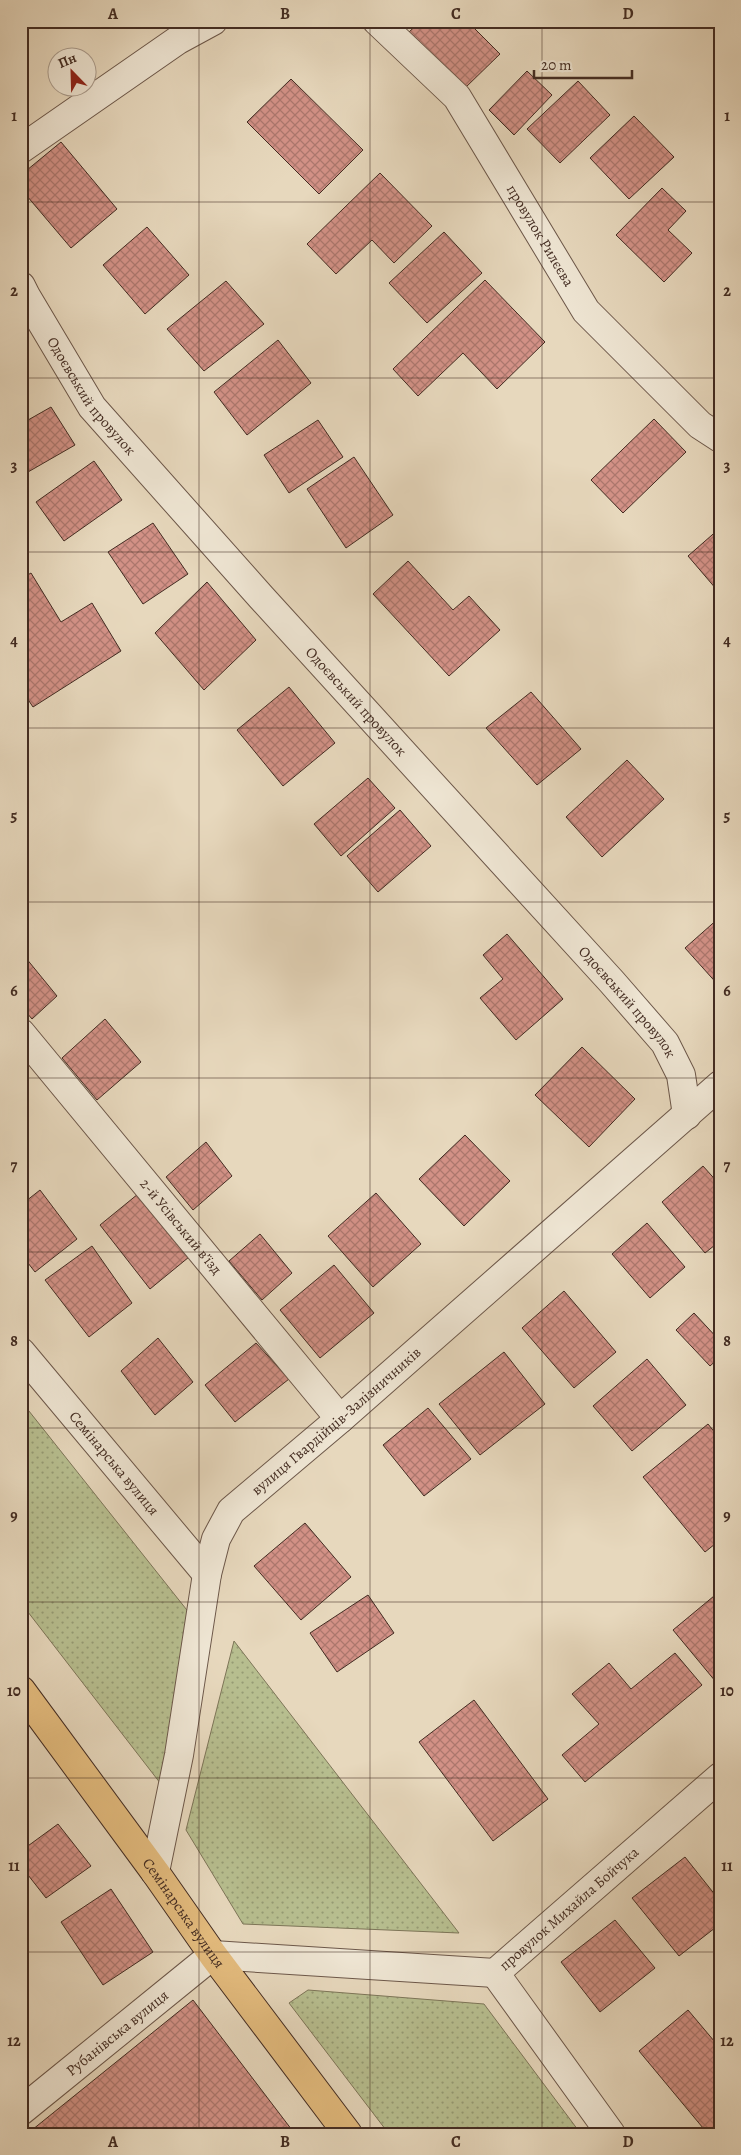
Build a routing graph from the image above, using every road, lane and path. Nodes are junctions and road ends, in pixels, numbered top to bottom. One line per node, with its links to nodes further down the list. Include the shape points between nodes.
1 (213, 21): 3 (street, via 178,40)
2 (377, 21): 5 (street, провулок Рилєєва, via 457,97 586,312 700,425)
3 (21, 149)
4 (21, 286): 8 (street, Одоєвський провулок, via 92,407 665,1043 681,1076)
5 (720, 438)
6 (21, 1033): 10 (street, 2-й Усівський в’їзд)
7 (720, 1085): 8 (street, вулиця Гвардійців-Залізничників)
8 (687, 1115): 10 (street, вулиця Гвардійців-Залізничників)
9 (21, 1352): 11 (street, Семінарська вулиця)
10 (340, 1419): 11 (street, вулиця Гвардійців-Залізничників, via 231,1511 216,1539)
11 (208, 1574): 14 (street, вулиця Гвардійців-Залізничників, via 179,1755)
12 (21, 1690): 14 (main road, Семінарська вулиця)
13 (720, 1777): 16 (street, провулок Михайла Бойчука)
14 (156, 1872): 15 (main road, Семінарська вулиця)
15 (212, 1955): 16 (street, провулок Михайла Бойчука); 17 (street, Рубанівська вулиця); 18 (main road, Семінарська вулиця)
16 (495, 1972): 19 (street)
17 (21, 2111)
18 (348, 2134)
19 (611, 2134)

